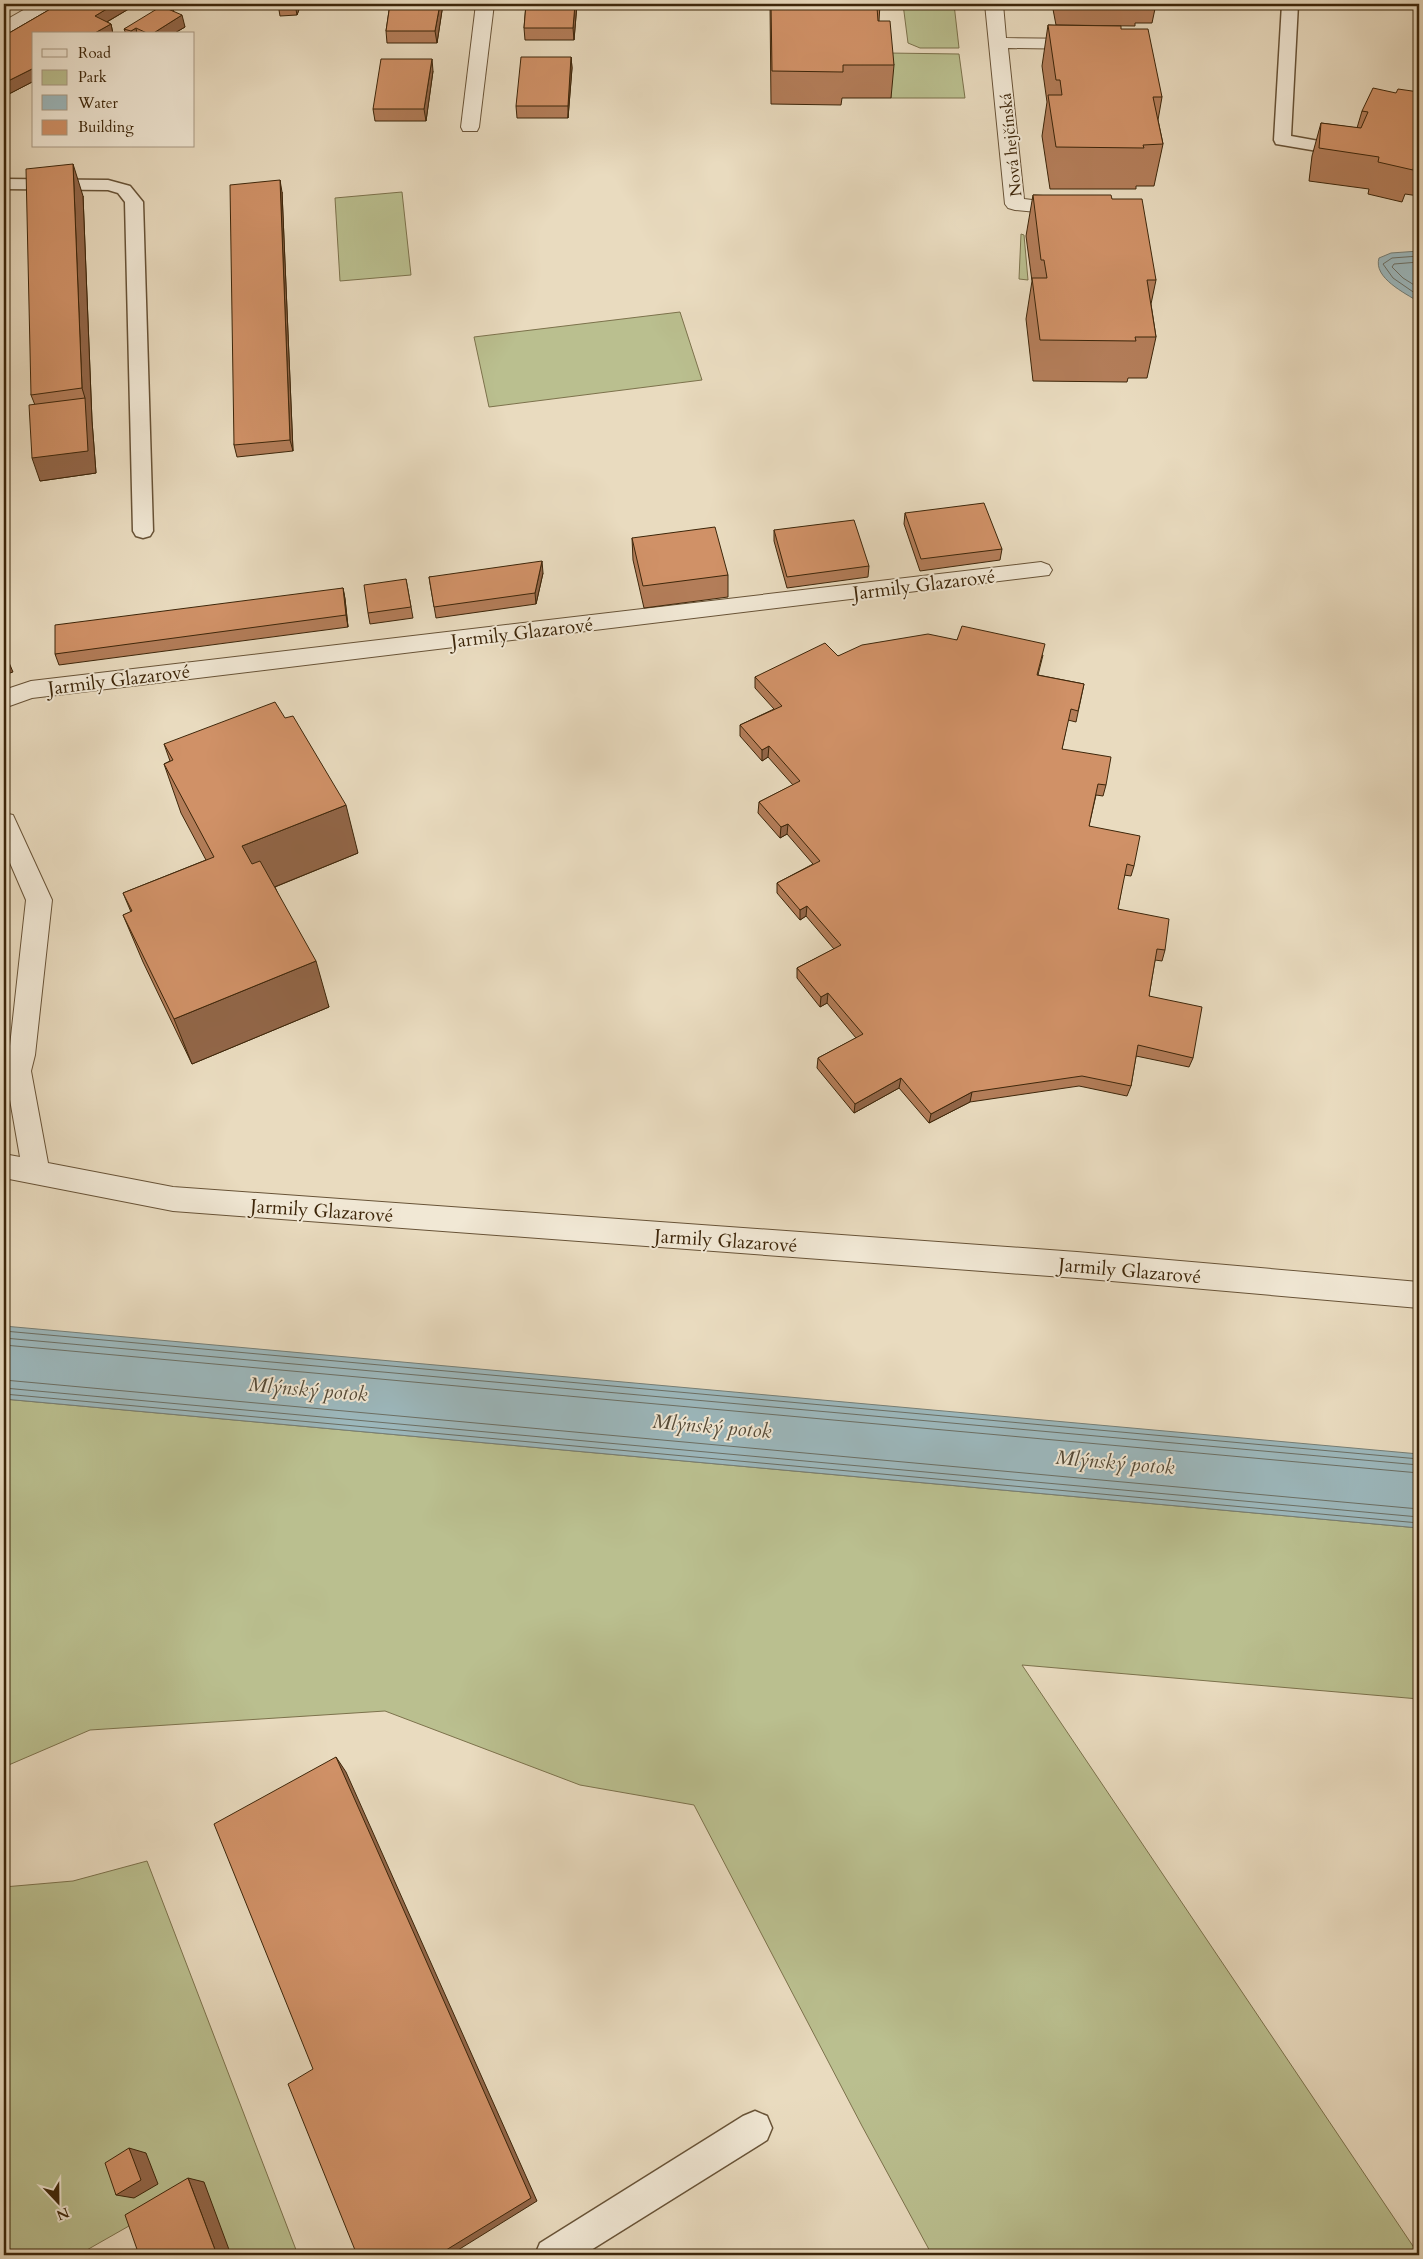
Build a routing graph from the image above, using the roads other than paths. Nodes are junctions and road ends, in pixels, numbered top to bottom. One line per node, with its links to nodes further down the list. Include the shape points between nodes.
1 (46, 4): 5 (street)
2 (485, 4): 8 (street)
3 (994, 4): 6 (street, Nová hejčínská)
4 (1290, 4): 9 (lane, via 1282,140)
5 (4, 28)
6 (999, 43): 7 (street); 11 (street, Nová hejčínská, via 1015,204)
7 (1099, 44)
8 (470, 127)
9 (1335, 149)
10 (4, 184): 12 (lane, via 108,185 130,192)
11 (1089, 212)
12 (143, 531)
13 (1041, 570): 14 (street, Jarmily Glazarové, via 40,689)
14 (4, 699)
15 (4, 822): 17 (street, via 39,900 18,1072)
16 (4, 1166): 17 (street, Jarmily Glazarové)
17 (36, 1171): 18 (street, Jarmily Glazarové, via 173,1199 1077,1266)
18 (1419, 1296)
19 (755, 2128): 20 (lane)
20 (552, 2255)

